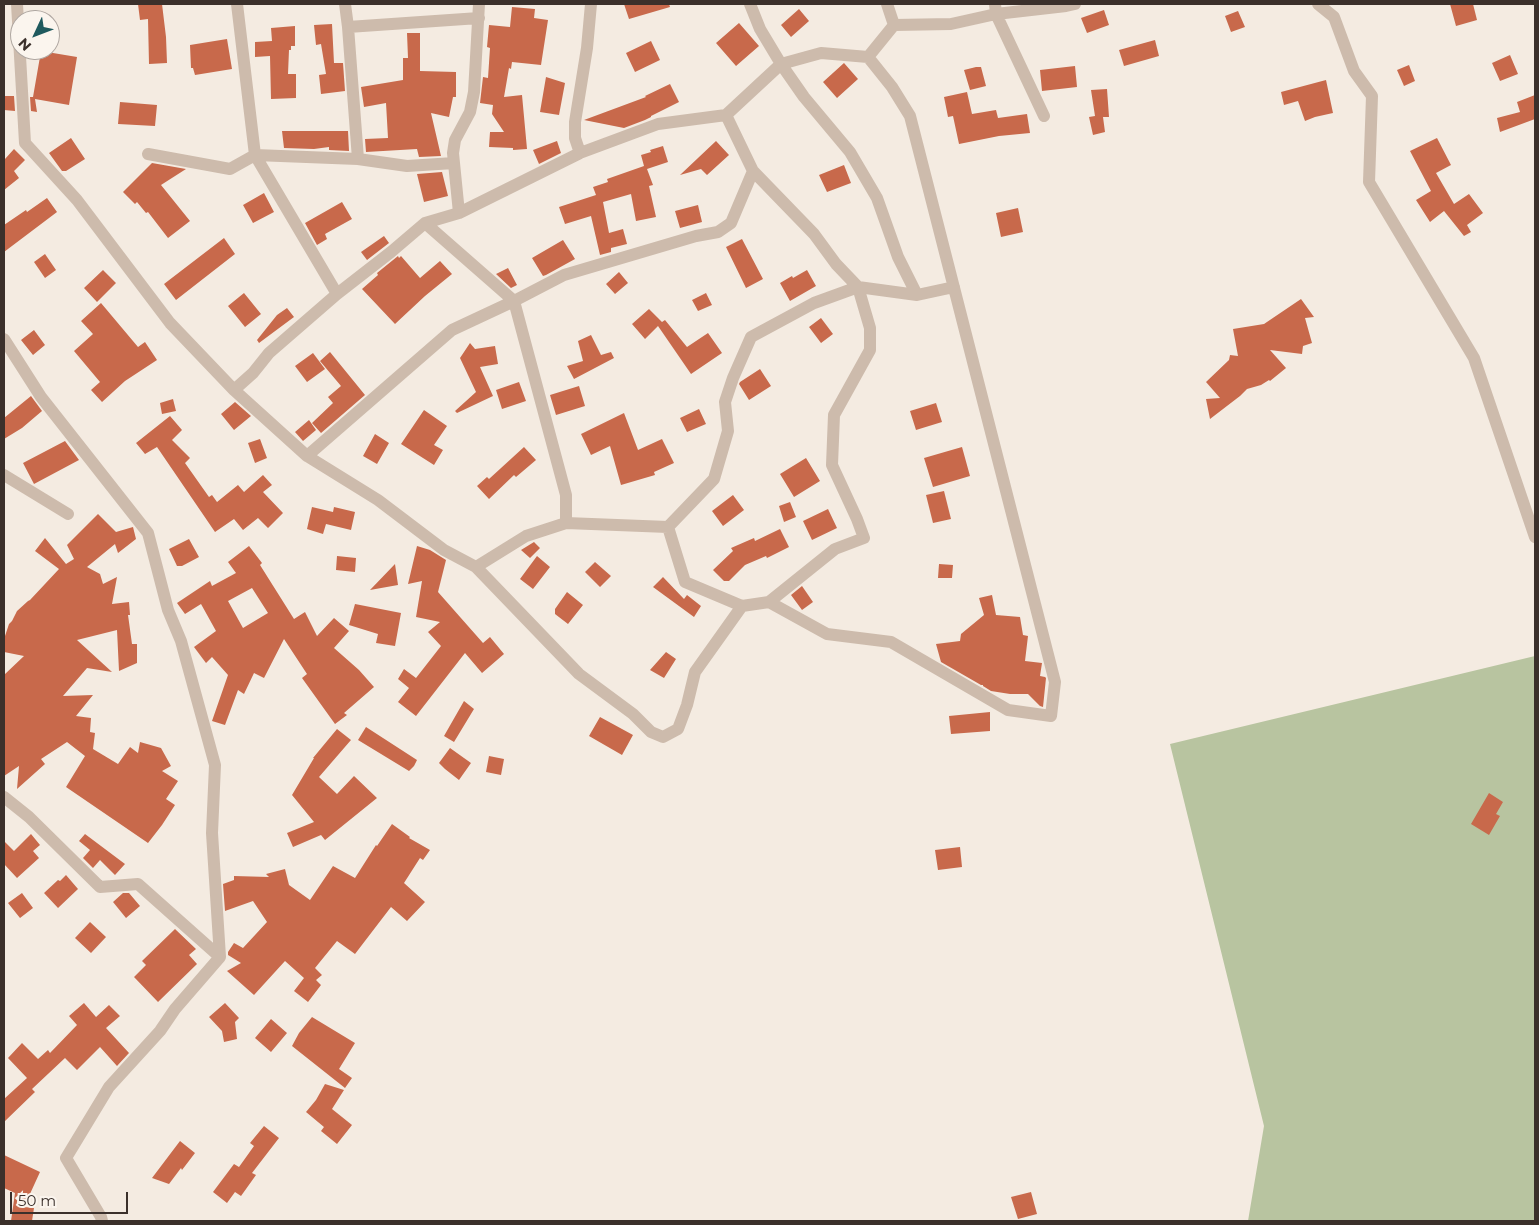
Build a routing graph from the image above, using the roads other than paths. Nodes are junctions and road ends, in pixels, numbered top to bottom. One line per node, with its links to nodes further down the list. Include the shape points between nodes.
1 (17, 4): 32 (street, via 25,143 77,200 170,322)
2 (237, 4): 20 (street)
3 (345, 4): 13 (street)
4 (479, 4): 11 (street)
5 (591, 4): 18 (street, via 575,122)
6 (750, 4): 15 (street, via 760,29)
7 (887, 4): 12 (street)
8 (1075, 4): 10 (street)
9 (1318, 4): 38 (street, via 1334,17 1354,71 1372,96 1369,182 1474,358)
10 (996, 9): 12 (street, via 951,24); 17 (street)
11 (478, 18): 13 (street); 22 (street, via 474,92 470,112 455,140)
12 (894, 25): 14 (street)
13 (348, 27): 21 (street)
14 (868, 57): 15 (street, via 822,53); 27 (street, via 910,116)
15 (781, 64): 16 (street); 29 (street, via 850,152 877,198 898,257)
16 (726, 115): 18 (street, via 658,124); 23 (street)
17 (1044, 116)
18 (580, 153): 24 (street)
19 (148, 154): 20 (street, via 230,169)
20 (255, 155): 21 (street); 28 (street)
21 (358, 159): 22 (street, via 408,166)
22 (454, 163): 24 (street)
23 (752, 171): 26 (street, via 814,234); 30 (street, via 731,223 718,232 564,275)
24 (459, 213): 25 (street)
25 (425, 223): 28 (street); 30 (street)
26 (858, 287): 29 (street); 37 (street, via 814,303 751,337 725,402 728,431 714,479); 40 (street, via 870,328 870,350 834,415 832,465 864,538 835,549)
27 (954, 287): 29 (street); 40 (street, via 1056,682 1051,716 1008,710 891,642 827,634)
28 (337, 294): 32 (street, via 269,353 253,374)
29 (917, 295)
30 (514, 301): 33 (street, via 452,330); 36 (street, via 566,495)
31 (4, 339): 43 (street, via 41,397 148,533 216,765 212,832)
32 (234, 390): 33 (street)
33 (307, 456): 39 (street, via 378,500 444,550)
34 (4, 475): 35 (street)
35 (68, 514)
36 (566, 523): 37 (street); 39 (street, via 526,536)
37 (668, 527): 41 (street, via 685,582)
38 (1535, 537)
39 (476, 567): 41 (street, via 579,674 633,714 651,732 664,737 678,729 696,672)
40 (769, 602): 41 (street)
41 (742, 606)
42 (4, 797): 43 (street, via 29,817 100,887 138,884)
43 (220, 957): 44 (street, via 109,1087 66,1158)
44 (102, 1221)

